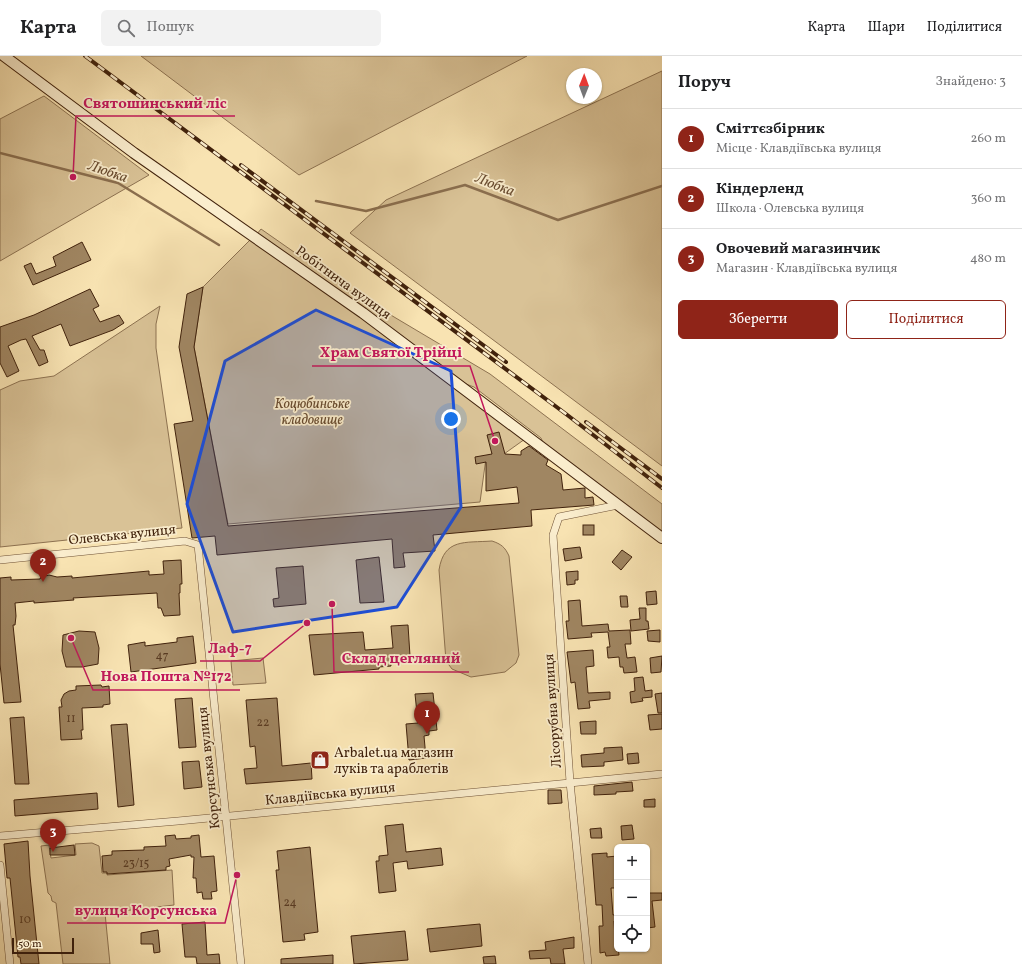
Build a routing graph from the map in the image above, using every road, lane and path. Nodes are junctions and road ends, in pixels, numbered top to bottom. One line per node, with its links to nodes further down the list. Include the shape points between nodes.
1 (4, 56): 2 (street, Робітнича вулиця, via 134,153 363,313)
2 (618, 506): 3 (street, Робітнича вулиця); 7 (street, Лісорубна вулиця, via 558,517 553,535)
3 (662, 538)
4 (198, 546): 5 (street, Олевська вулиця, via 185,541); 8 (street, Корсунська вулиця)
5 (0, 560)
6 (662, 774): 7 (street, Клавдіївська вулиця)
7 (570, 782): 8 (street, Клавдіївська вулиця); 13 (street, Лісорубна вулиця)
8 (226, 817): 9 (street, Клавдіївська вулиця); 12 (street, Корсунська вулиця)
9 (0, 836)
10 (0, 865): 11 (street)
11 (10, 964)
12 (241, 964)
13 (588, 964)

